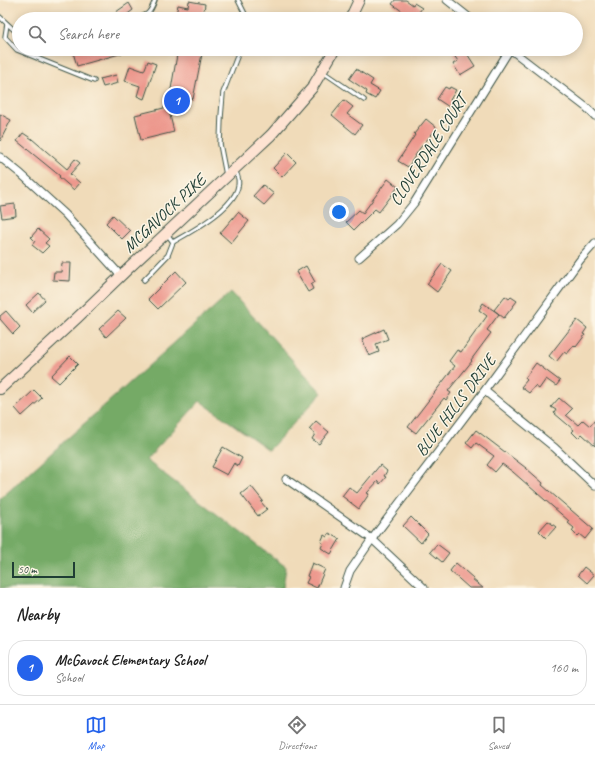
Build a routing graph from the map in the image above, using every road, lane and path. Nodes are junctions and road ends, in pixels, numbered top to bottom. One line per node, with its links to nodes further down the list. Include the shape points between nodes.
1 (155, 0): 5 (lane)
2 (238, 0): 6 (lane)
3 (359, 0): 7 (main road)
4 (446, 0): 8 (street)
5 (151, 12)
6 (244, 12)
7 (353, 12)
8 (462, 12)
9 (0, 17): 10 (lane)
10 (7, 24): 11 (lane); 12 (lane, via 4,37)
11 (12, 28)
12 (12, 45)
13 (32, 56): 19 (lane)
14 (237, 56): 24 (lane, via 223,93 220,144)
15 (331, 56): 18 (main road, MCGAVOCK PIKE)
16 (506, 56): 28 (street, CLOVERDALE COURT, via 414,203 397,224)
17 (519, 56): 21 (street)
18 (322, 72): 20 (lane); 23 (main road, MCGAVOCK PIKE, via 312,88 271,135)
19 (94, 81)
20 (364, 100)
21 (595, 116)
22 (0, 157): 29 (street, via 65,214)
23 (234, 169): 24 (main road, MCGAVOCK PIKE); 26 (lane, via 239,176 239,188 232,199 204,223)
24 (226, 176): 25 (main road, MCGAVOCK PIKE)
25 (166, 233): 26 (lane); 29 (main road, MCGAVOCK PIKE)
26 (173, 242): 30 (lane, via 168,255)
27 (595, 243): 32 (street, BLUE HILLS DRIVE)
28 (359, 258)
29 (121, 276): 31 (main road, MCGAVOCK PIKE)
30 (144, 280)
31 (0, 389)
32 (485, 391): 34 (street, via 555,448); 35 (street, BLUE HILLS DRIVE)
33 (286, 479): 35 (street)
34 (595, 486)
35 (372, 539): 36 (street, BLUE HILLS DRIVE, via 350,571); 37 (street)
36 (344, 588)
37 (424, 588)

